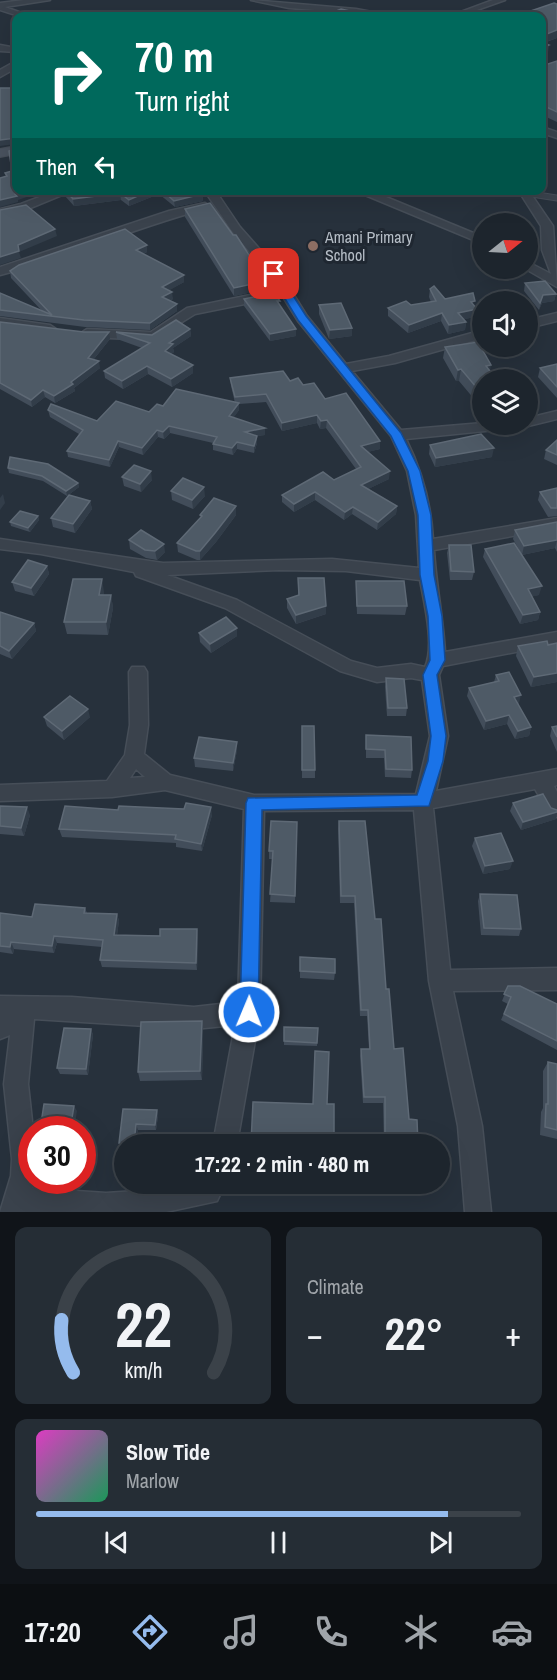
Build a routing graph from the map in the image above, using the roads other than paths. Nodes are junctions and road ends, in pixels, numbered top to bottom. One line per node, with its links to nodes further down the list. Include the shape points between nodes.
1 (46, 0): 4 (street)
2 (255, 0): 6 (street, via 297,7 359,6)
3 (501, 0): 7 (street)
4 (0, 6): 5 (street)
5 (16, 12)
6 (376, 12)
7 (466, 12)
8 (56, 195): 14 (street)
9 (370, 195): 15 (street)
10 (526, 195): 18 (street, via 547,226 548,250)
11 (538, 195): 13 (lane)
12 (213, 197): 16 (street, via 108,237); 20 (street)
13 (557, 198)
14 (0, 212)
15 (472, 237)
16 (0, 270)
17 (538, 272): 19 (street)
18 (557, 274)
19 (557, 283)
20 (287, 291): 22 (street, via 192,312 153,336); 25 (street, via 302,318)
21 (557, 317): 23 (street)
22 (0, 322)
23 (538, 322)
24 (472, 337): 25 (street)
25 (345, 368): 29 (street)
26 (557, 415): 27 (street)
27 (538, 420)
28 (472, 428): 29 (street)
29 (397, 435): 32 (street, via 414,471 424,515)
30 (557, 523): 32 (street)
31 (0, 544): 33 (street)
32 (424, 546): 34 (street)
33 (127, 567): 34 (street, via 316,564 374,566); 36 (street, via 231,604 346,666 377,675)
34 (427, 575): 36 (street, via 435,616)
35 (557, 638): 36 (street)
36 (434, 668): 43 (street, via 439,736)
37 (138, 672): 38 (street, via 139,726)
38 (134, 757): 40 (street); 41 (street)
39 (549, 778): 43 (street); 45 (street)
40 (165, 782): 41 (street); 44 (street)
41 (112, 789): 42 (street)
42 (0, 793)
43 (423, 802): 44 (street); 47 (street)
44 (254, 803): 49 (street)
45 (557, 809)
46 (557, 979): 47 (street)
47 (440, 981): 55 (street, via 470,1126)
48 (0, 1007): 50 (street)
49 (249, 1012): 50 (street, via 194,1018); 52 (street)
50 (23, 1013): 51 (street); 54 (street, via 16,1084 24,1159)
51 (0, 1028)
52 (227, 1134)
53 (197, 1194): 54 (street, via 106,1205)
54 (15, 1205)
55 (478, 1212)

